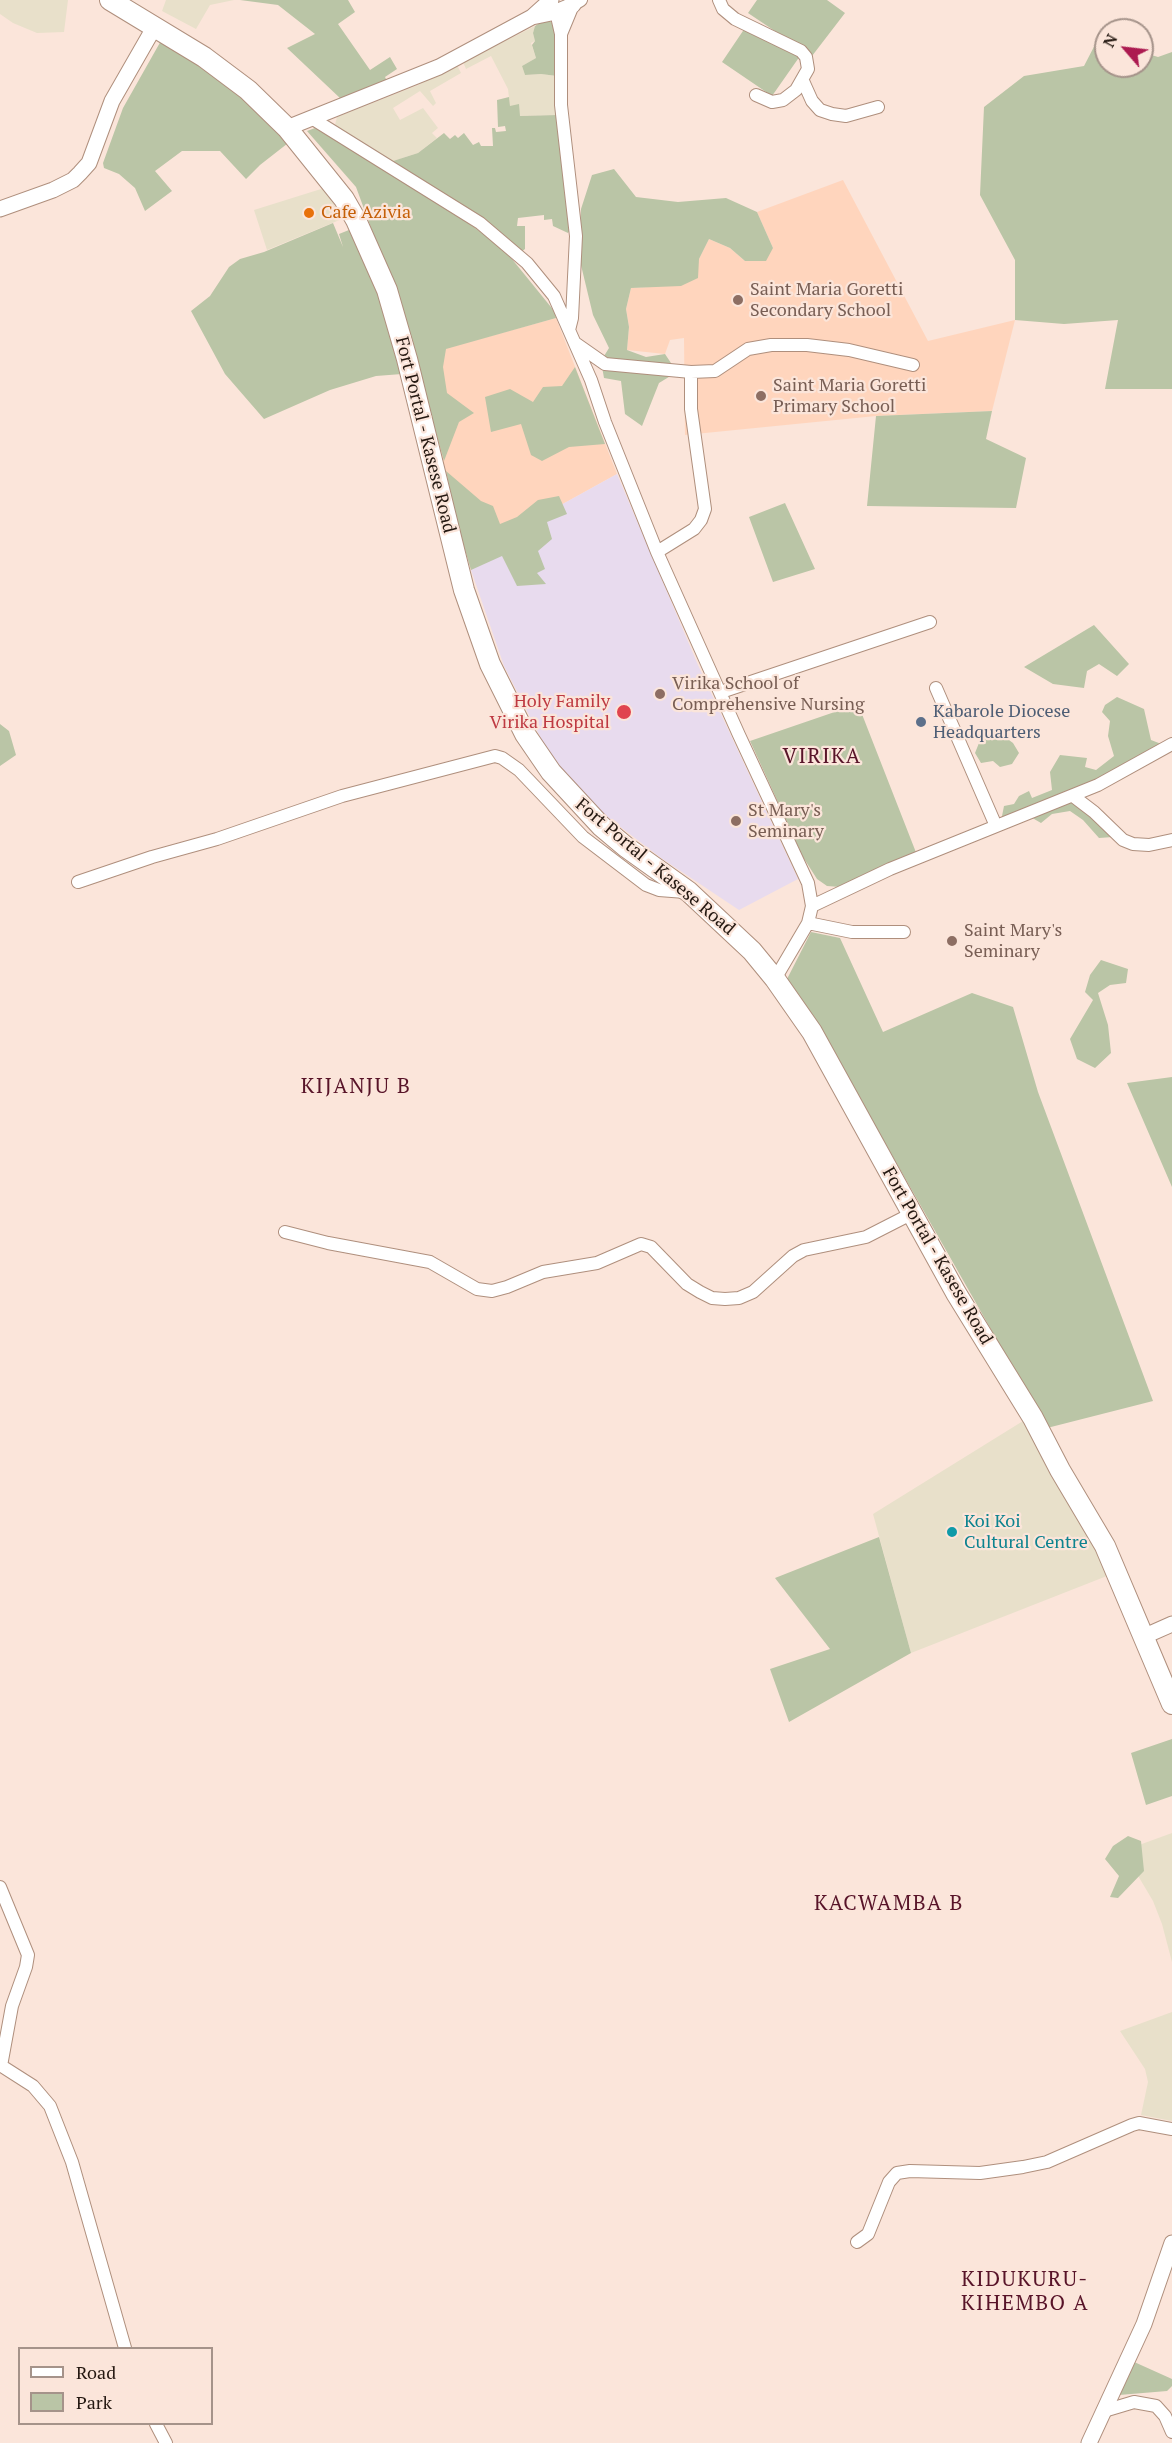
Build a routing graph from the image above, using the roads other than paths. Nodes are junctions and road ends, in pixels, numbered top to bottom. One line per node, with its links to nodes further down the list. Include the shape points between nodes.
1 (110, 0): 5 (highway, Fort Portal - Kasese Road)
2 (719, 0): 7 (street, via 735,19 801,51 808,62)
3 (575, 2): 4 (street); 6 (street)
4 (554, 4): 6 (street); 10 (street, via 419,77)
5 (155, 26): 11 (highway, Fort Portal - Kasese Road, via 226,73); 12 (street, via 112,101 89,163 73,180)
6 (561, 34): 13 (street, via 561,105 576,236)
7 (803, 81): 8 (street, via 783,99 772,102); 9 (street, via 820,110 846,116)
8 (756, 95)
9 (879, 107)
10 (313, 119): 11 (street); 13 (street, via 480,223 527,263 554,296)
11 (287, 128): 28 (highway, Fort Portal - Kasese Road, via 344,200 387,290 464,590 504,695 550,772 574,800 626,847)
12 (0, 209)
13 (569, 330): 14 (street)
14 (574, 343): 15 (street); 18 (street)
15 (605, 364): 17 (street); 18 (street)
16 (913, 365): 17 (street, via 849,350 771,345 748,349 715,371)
17 (691, 372): 19 (street, via 691,409 705,509 694,529)
18 (591, 380): 19 (street)
19 (657, 552): 22 (street)
20 (930, 622): 22 (street)
21 (936, 688): 25 (street)
22 (721, 692): 29 (street, via 808,883)
23 (1172, 744): 24 (street)
24 (1072, 796): 25 (street); 26 (street, via 1123,840 1149,845)
25 (996, 826): 29 (street)
26 (1172, 840)
27 (78, 882): 28 (street, via 342,796 495,756 519,770 583,837 646,885)
28 (689, 892): 32 (highway, Fort Portal - Kasese Road, via 730,929)
29 (812, 906): 30 (street)
30 (808, 923): 31 (street, via 852,932); 32 (street)
31 (904, 932)
32 (775, 979): 33 (highway, Fort Portal - Kasese Road, via 812,1032)
33 (913, 1213): 34 (street, via 866,1237 804,1250 753,1292 725,1299 699,1292 651,1247 642,1244 597,1263 543,1272 492,1291 477,1289 430,1262); 36 (highway, Fort Portal - Kasese Road, via 1105,1546)
34 (285, 1232)
35 (1172, 1624): 36 (street)
36 (1145, 1636): 37 (highway, Fort Portal - Kasese Road)
37 (1172, 1704)
38 (0, 1887): 39 (street, via 28,1954 12,2006)
39 (1, 2066): 43 (street, via 33,2086 50,2106 72,2162)
40 (1172, 2129): 41 (street, via 1139,2123 1047,2162 1013,2168 980,2173 897,2173 889,2182 868,2234)
41 (857, 2242)
42 (1172, 2243): 44 (street, via 1144,2324)
43 (124, 2347)
44 (1104, 2411): 46 (street, via 1134,2402 1156,2406); 48 (street)
45 (157, 2425): 47 (street)
46 (1172, 2432)
47 (166, 2443)
48 (1089, 2443)

